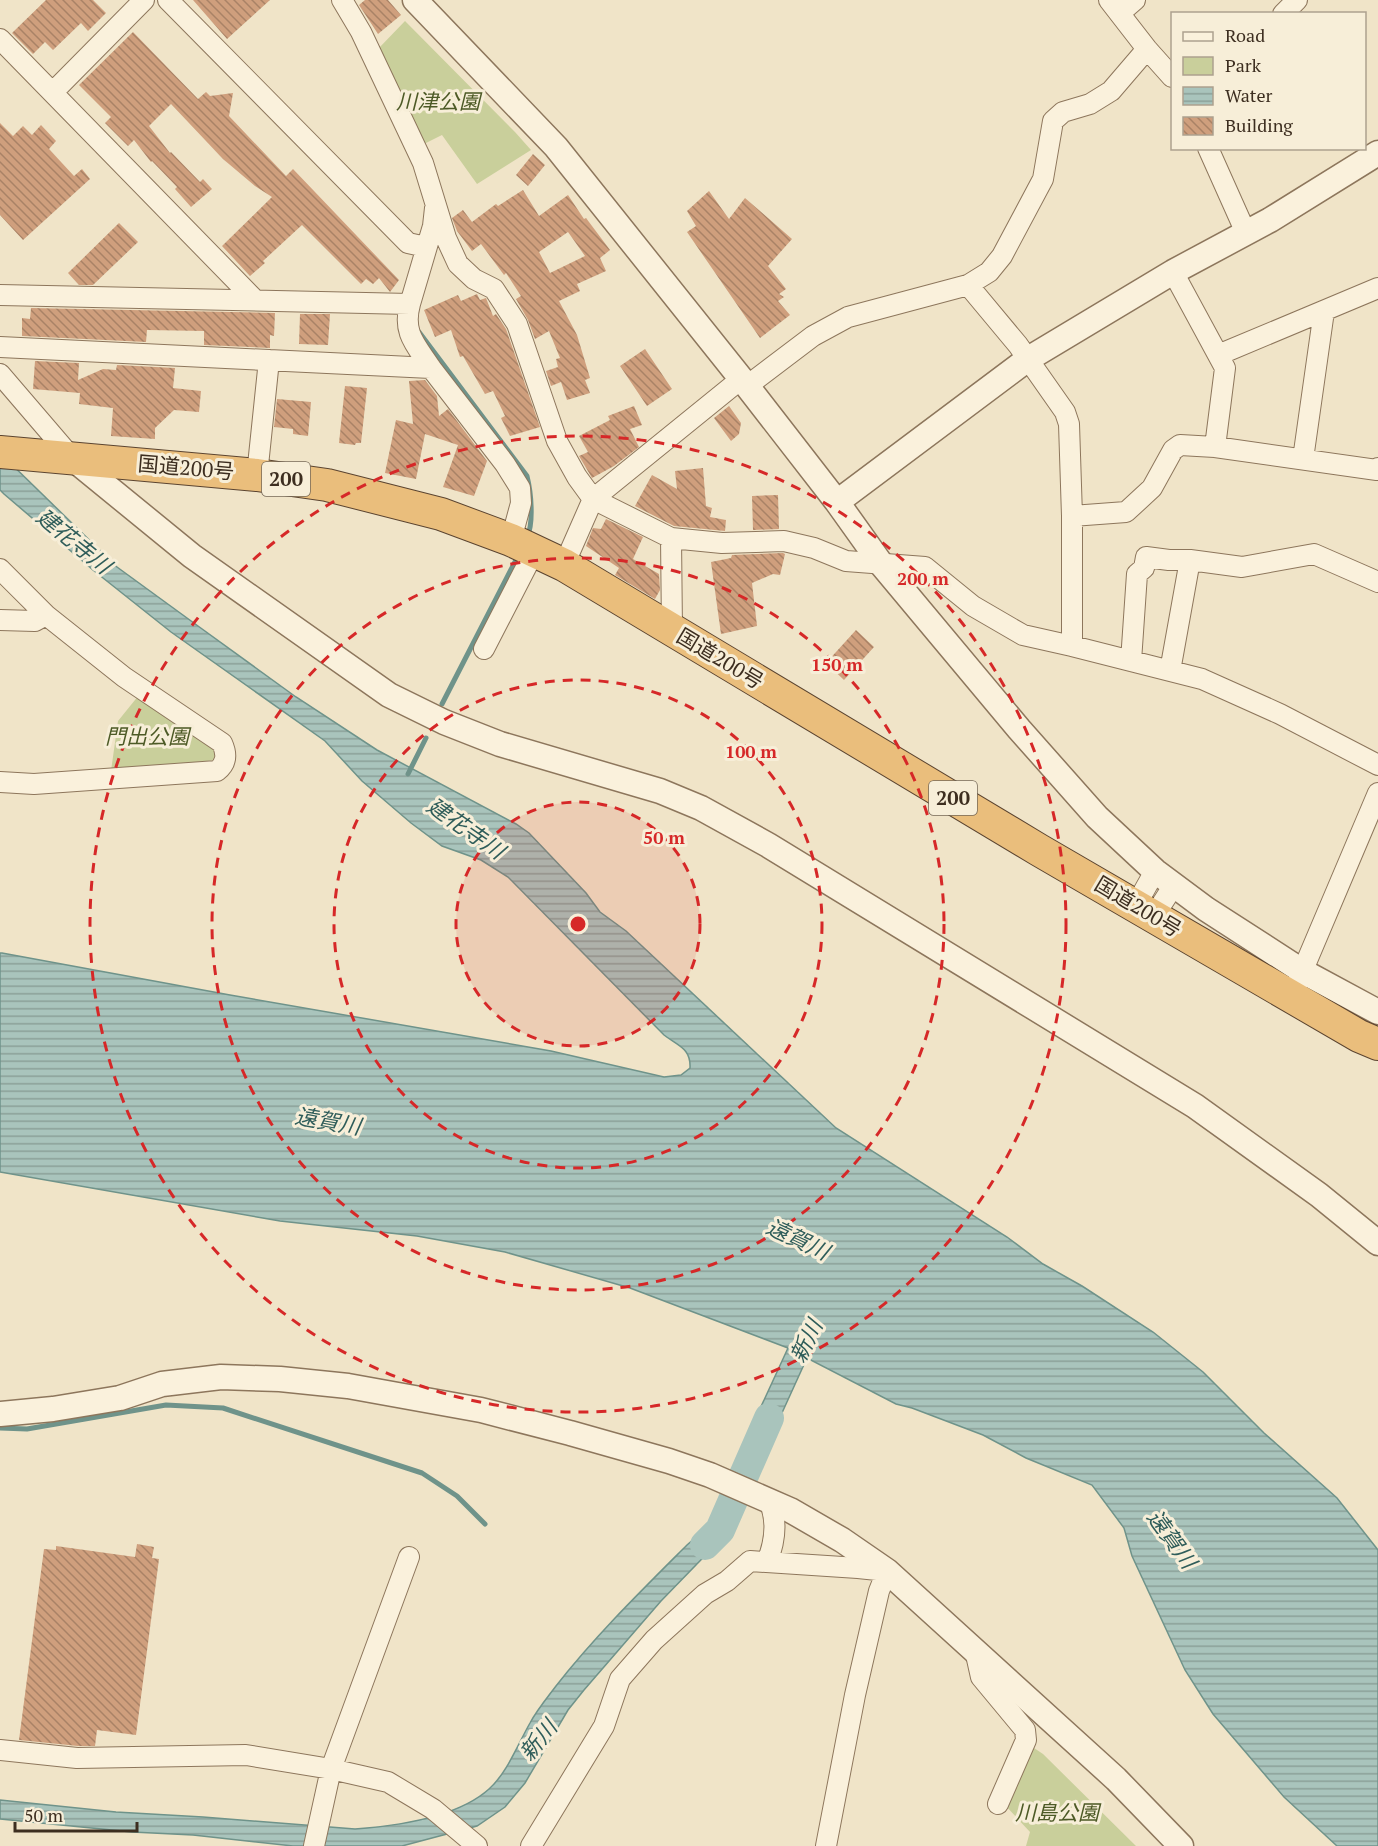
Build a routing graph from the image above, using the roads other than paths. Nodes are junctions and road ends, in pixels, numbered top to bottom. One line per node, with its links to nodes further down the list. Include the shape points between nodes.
1 (144, 0): 11 (street)
2 (168, 0): 16 (street, via 408,243)
3 (342, 0): 14 (street, via 403,118)
4 (415, 0): 30 (street, via 556,147)
5 (1297, 0): 7 (street)
6 (1121, 4): 9 (street)
7 (1285, 12)
8 (0, 39): 11 (street)
9 (1147, 49): 10 (street); 18 (street, via 1111,91 1090,104 1063,112 1053,121 1044,179 1002,256 989,272)
10 (1171, 75)
11 (53, 92): 21 (street)
12 (1209, 150): 15 (street)
13 (1378, 153): 15 (street)
14 (435, 199): 16 (street, via 433,226); 37 (street, via 458,264 474,279 494,289 517,324 557,441)
15 (1246, 232): 17 (street)
16 (426, 247): 22 (street)
17 (1173, 272): 25 (street); 26 (street)
18 (968, 285): 26 (street); 30 (street, via 848,317)
19 (1378, 288): 23 (street)
20 (0, 295): 21 (street)
21 (255, 300): 22 (street)
22 (410, 304): 28 (street, via 409,334)
23 (1324, 311): 25 (street); 34 (street)
24 (0, 347): 27 (street)
25 (1218, 355): 31 (street, via 1225,368)
26 (1028, 359): 38 (street); 39 (street, via 1065,412 1069,424)
27 (268, 360): 28 (street); 36 (street)
28 (431, 368): 41 (street, via 520,488)
29 (0, 374): 33 (street)
30 (744, 383): 37 (street); 38 (street)
31 (1215, 447): 34 (street); 39 (street, via 1180,445 1173,450 1152,488 1125,513)
32 (0, 452): 33 (highway, 国道200号 / 200)
33 (59, 457): 36 (highway, 国道200号 / 200); 62 (street, via 389,695 500,744 660,791 701,808 1195,1106 1319,1195)
34 (1304, 459): 35 (street)
35 (1378, 468)
36 (257, 475): 41 (highway, 国道200号 / 200, via 385,498 441,514)
37 (593, 499): 40 (street); 43 (street)
38 (837, 502): 44 (street)
39 (1072, 516): 50 (street)
40 (671, 538): 44 (street, via 722,543 784,541 846,561); 49 (street)
41 (523, 546): 43 (highway, 国道200号 / 200); 51 (street)
42 (1190, 560): 46 (street, via 1242,567 1314,554); 52 (street, via 1146,557 1144,568 1137,574); 53 (street)
43 (564, 565): 49 (highway, 国道200号 / 200)
44 (882, 565): 50 (street, via 925,567 973,606 1023,635); 57 (street, via 1097,817)
45 (0, 569): 47 (street)
46 (1378, 582)
47 (46, 615): 48 (street, via 35,621); 55 (street, via 124,677 222,743 225,760 217,771 34,784)
48 (0, 620)
49 (672, 630): 58 (highway, 国道200号 / 200)
50 (1072, 646): 52 (street)
51 (484, 649)
52 (1131, 661): 53 (street)
53 (1170, 671): 54 (street, via 1202,679)
54 (1378, 765)
55 (0, 782)
56 (1378, 793): 59 (street)
57 (1165, 878): 58 (street); 59 (street)
58 (1145, 911): 59 (highway, 国道200号 / 200)
59 (1297, 984): 60 (street); 61 (highway, 国道200号 / 200, via 1359,1036)
60 (1378, 1012)
61 (1378, 1044)
62 (1378, 1243)
63 (0, 1414): 64 (street, via 120,1398 162,1384 221,1377 348,1386 481,1410 570,1433 700,1472)
64 (769, 1501): 66 (street, via 775,1527); 67 (street, via 842,1540)
65 (409, 1557): 70 (street)
66 (767, 1562): 67 (street); 74 (street, via 750,1561 705,1594 654,1640 620,1679 604,1726)
67 (887, 1571): 68 (street); 75 (street, via 855,1695)
68 (975, 1650): 71 (street, via 981,1677 1025,1730 1026,1740); 76 (street, via 1116,1779)
69 (0, 1750): 70 (street, via 77,1758 246,1755)
70 (331, 1769): 72 (street, via 387,1782 436,1811); 73 (street)
71 (998, 1804)
72 (470, 1840)
73 (314, 1846)
74 (531, 1846)
75 (826, 1846)
76 (1181, 1846)

